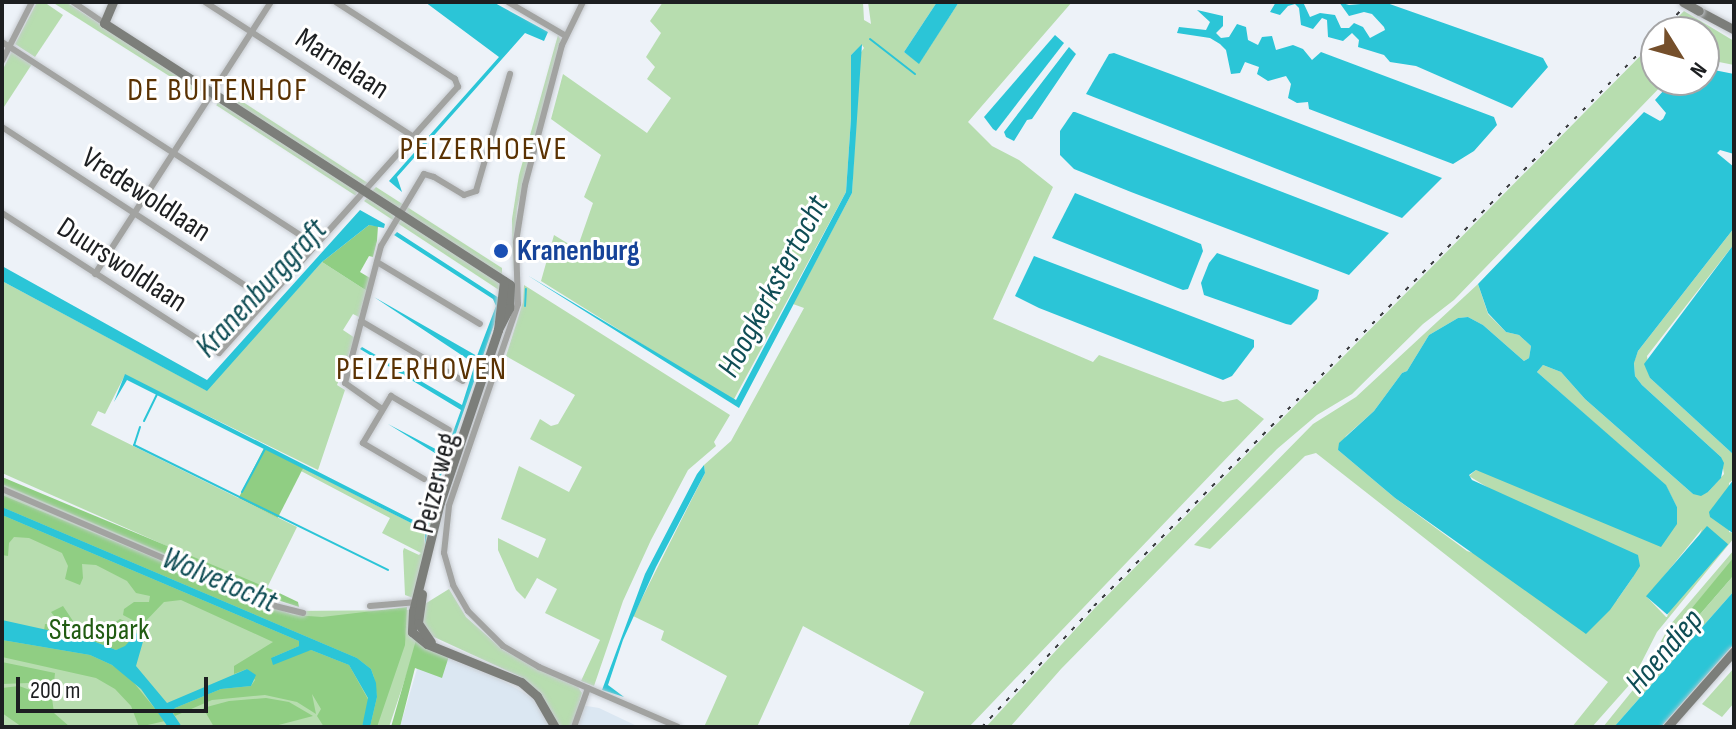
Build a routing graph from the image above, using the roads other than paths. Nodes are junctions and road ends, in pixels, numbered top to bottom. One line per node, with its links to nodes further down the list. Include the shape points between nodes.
1 (32, 2): 15 (street)
2 (73, 2): 10 (street)
3 (113, 2): 10 (street)
4 (205, 2): 12 (street, Marnelaan)
5 (271, 2): 12 (street)
6 (336, 2): 20 (street, via 459,84)
7 (508, 2): 13 (street)
8 (583, 2): 13 (street, Peizerweg)
9 (1683, 2): 11 (street, bridge)
10 (104, 23): 18 (street)
11 (1734, 30)
12 (252, 33): 18 (street); 20 (street, Marnelaan)
13 (566, 36): 32 (street, Peizerweg, via 525,185 516,242 518,304)
14 (2, 42): 15 (street)
15 (9, 47): 16 (street); 21 (street)
16 (2, 61)
17 (510, 74): 24 (street, via 476,191 464,195 424,174)
18 (213, 93): 21 (street); 22 (street)
19 (2, 127): 25 (street, Vredewoldlaan)
20 (414, 137): 22 (street)
21 (174, 152): 25 (street); 26 (street)
22 (365, 191): 24 (street); 26 (street)
23 (2, 213): 28 (street, Duurswoldlaan)
24 (399, 213): 27 (street); 32 (street, Peizerweg, via 507,283 509,308)
25 (134, 214): 28 (street); 29 (street, Vredewoldlaan)
26 (316, 245): 29 (street)
27 (377, 262): 30 (street); 31 (street)
28 (95, 274): 29 (street, Duurswoldlaan, via 219,353)
29 (267, 300)
30 (361, 321): 33 (street); 34 (street, via 345,383)
31 (480, 324)
32 (492, 362): 38 (street, Peizerweg, via 440,502); 42 (street, Peizerweg, via 445,522 447,569 468,611 498,643)
33 (463, 381)
34 (382, 409): 35 (street, via 391,396); 36 (street, via 363,443)
35 (449, 430)
36 (424, 479)
37 (2, 489): 40 (street, via 275,606)
38 (418, 602): 39 (street); 43 (street, via 412,632 427,644 521,682 537,696)
39 (370, 606)
40 (303, 613)
41 (1734, 651): 46 (street)
42 (588, 688): 44 (street); 45 (street, Peizerweg)
43 (555, 727)
44 (574, 727)
45 (678, 727)
46 (1667, 727)

